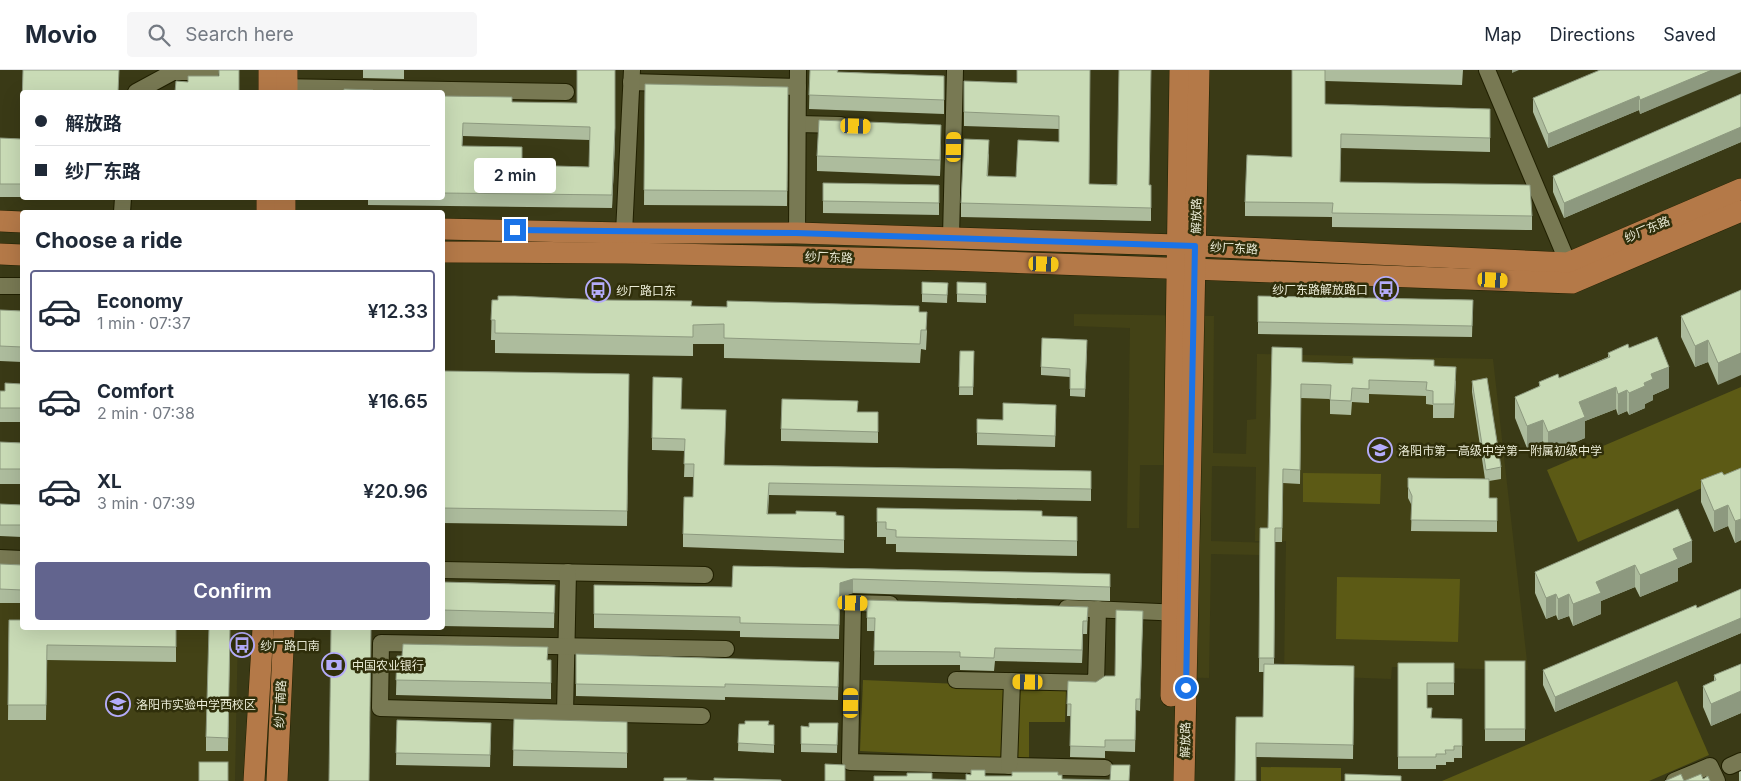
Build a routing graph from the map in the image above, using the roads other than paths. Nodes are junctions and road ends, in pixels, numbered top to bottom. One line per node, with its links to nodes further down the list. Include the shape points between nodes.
1 (798, 70): 9 (street)
2 (956, 70): 15 (street)
3 (1180, 70): 24 (main road, 解放路)
4 (1200, 70): 24 (main road, 解放路)
5 (1487, 70): 28 (street)
6 (211, 72): 10 (street, via 173,72)
7 (631, 76): 9 (street); 21 (street)
8 (278, 83): 11 (street)
9 (798, 87): 12 (street)
10 (140, 90)
11 (566, 92)
12 (798, 124): 13 (street); 22 (street)
13 (856, 126)
14 (934, 128): 15 (street)
15 (954, 128): 23 (street)
16 (1741, 189): 28 (main road, 纱厂东路)
17 (1741, 211): 29 (main road, 纱厂东路, via 1572,283)
18 (0, 221): 19 (main road)
19 (20, 222)
20 (445, 229): 21 (main road, 纱厂东路)
21 (624, 233): 22 (main road, 纱厂东路)
22 (796, 233): 23 (main road, 纱厂东路)
23 (952, 238): 24 (main road, 纱厂东路)
24 (1186, 245): 28 (main road, 纱厂东路); 29 (main road, 解放路)
25 (445, 252): 29 (main road, 纱厂东路, via 796,256)
26 (0, 254): 27 (main road)
27 (20, 255)
28 (1568, 263)
29 (1185, 268): 40 (main road, 解放路)
30 (0, 286): 31 (street)
31 (20, 286)
32 (0, 558): 33 (street)
33 (20, 559)
34 (445, 570): 35 (street)
35 (568, 572): 36 (street); 43 (street)
36 (705, 575)
37 (902, 604): 49 (street, via 853,603 850,762)
38 (1049, 608): 39 (street)
39 (1098, 609): 40 (street); 46 (street, via 1096,683)
40 (1179, 612): 53 (main road, 解放路); 54 (main road, 解放路)
41 (263, 630): 51 (main road, 纱厂南路)
42 (284, 630): 52 (main road, 纱厂南路)
43 (566, 646): 44 (street); 47 (street); 47 (street, via 381,643 380,652 380,708)
44 (726, 649)
45 (956, 680): 46 (street)
46 (1012, 681): 49 (street)
47 (565, 713): 48 (street)
48 (702, 716)
49 (1009, 766): 50 (street)
50 (1104, 768)
51 (254, 781)
52 (276, 781)
53 (1171, 781)
54 (1184, 781)
55 (1674, 781): 56 (street, via 1710,766)
56 (1717, 781)

